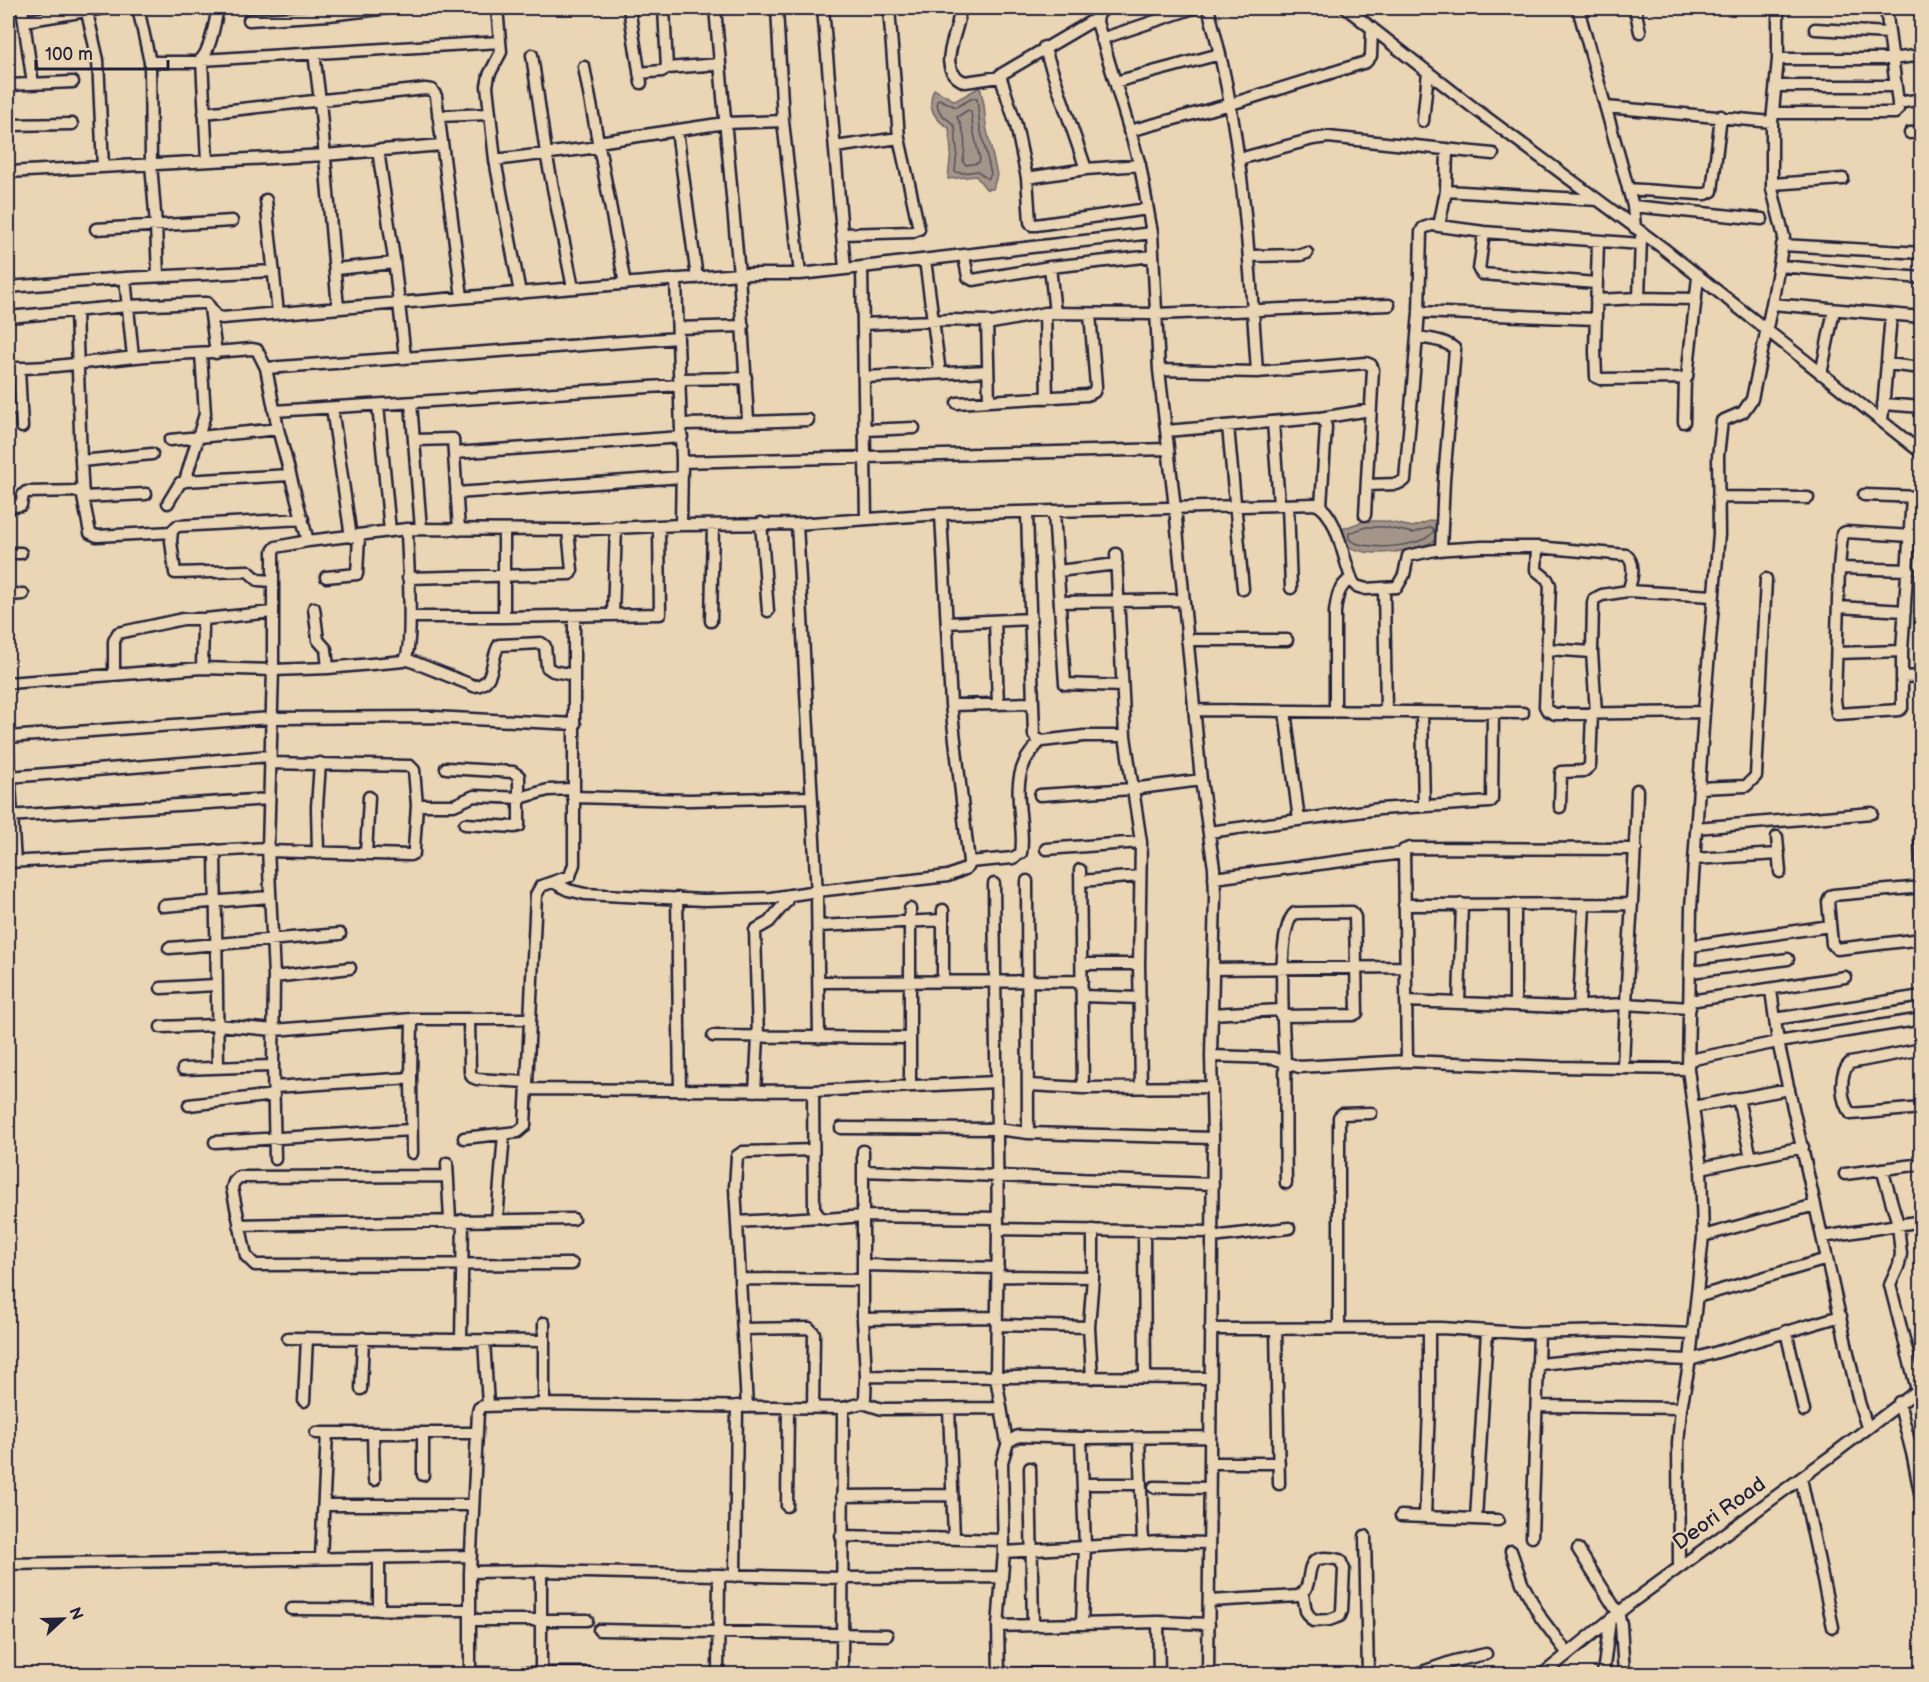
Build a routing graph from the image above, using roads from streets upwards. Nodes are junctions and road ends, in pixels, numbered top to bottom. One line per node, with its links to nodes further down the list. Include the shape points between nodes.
1 (22, 8): 25 (street)
2 (105, 8): 22 (street)
3 (138, 8): 40 (street)
4 (218, 8): 39 (street)
5 (389, 8): 24 (street)
6 (497, 8): 31 (street)
7 (629, 8): 8 (street); 43 (street, via 640,78)
8 (634, 8)
9 (664, 8): 43 (street)
10 (715, 8): 41 (street)
11 (777, 8): 62 (street)
12 (823, 8): 74 (street)
13 (889, 8): 71 (street)
14 (959, 8): 45 (street, via 949,47 955,75 964,82)
15 (1194, 8): 30 (street)
16 (1208, 8): 34 (street)
17 (1346, 8): 26 (street)
18 (1578, 8): 56 (street)
19 (1635, 8): 28 (street)
20 (1778, 8): 37 (street)
21 (1886, 8): 29 (street)
22 (86, 9): 25 (street); 85 (street, via 98,60)
23 (1101, 11): 30 (street); 32 (street)
24 (249, 20)
25 (24, 21): 48 (street)
26 (1372, 28): 44 (street); 55 (street, via 1371,56 1366,62)
27 (1815, 29): 29 (street)
28 (1640, 32)
29 (1889, 33): 38 (street)
30 (1101, 39): 47 (street)
31 (500, 42): 33 (street); 58 (street, via 500,56 488,80)
32 (1044, 47): 45 (street); 86 (street)
33 (314, 53): 39 (street); 53 (street)
34 (1220, 54): 47 (street); 55 (street)
35 (532, 55): 77 (street)
36 (1922, 55): 38 (street)
37 (1778, 59): 38 (street); 50 (street)
38 (1892, 59): 51 (street)
39 (202, 60): 40 (street); 57 (street)
40 (150, 62): 83 (street)
41 (720, 64): 43 (street); 64 (street)
42 (584, 67): 72 (street)
43 (667, 68)
44 (1428, 72): 63 (street); 94 (street)
45 (1000, 77): 88 (street, via 1016,125)
46 (73, 82): 48 (street)
47 (1115, 82): 68 (street)
48 (33, 84): 49 (street)
49 (8, 86)
50 (1776, 86): 51 (street); 61 (street)
51 (1896, 86): 54 (street)
52 (1922, 99): 54 (street)
53 (320, 101): 57 (street); 59 (street, via 430,89 436,96); 79 (street)
54 (1898, 103): 61 (street, via 1897,111 1890,114)
55 (1232, 105): 68 (street); 80 (street)
56 (1606, 107): 60 (street); 91 (street)
57 (204, 113): 82 (street)
58 (489, 114): 59 (street); 81 (street)
59 (438, 116): 73 (street)
60 (1721, 116): 61 (street); 91 (street, via 1710,193)
61 (1772, 117): 90 (street)
62 (783, 121): 64 (street); 122 (street)
63 (1423, 121)
64 (725, 123): 67 (street); 123 (street)
65 (72, 124): 66 (street)
66 (8, 125)
67 (677, 131): 72 (street); 127 (street)
68 (1129, 131): 84 (street)
69 (1922, 132): 70 (street)
70 (1910, 134)
71 (899, 138): 74 (street); 105 (street, via 919,229)
72 (599, 144): 77 (street); 131 (street)
73 (441, 145): 75 (street); 135 (street)
74 (835, 147): 105 (street)
75 (378, 150): 79 (street); 115 (street)
76 (1447, 150): 78 (street); 80 (street, via 1328,137); 92 (street)
77 (546, 153): 81 (street); 133 (street)
78 (1494, 154)
79 (325, 155): 82 (street); 119 (street)
80 (1239, 159): 113 (street)
81 (495, 160): 134 (street)
82 (207, 161): 83 (street)
83 (151, 164): 85 (street); 99 (street)
84 (1140, 165): 86 (street); 96 (street)
85 (103, 167): 87 (street)
86 (1086, 169): 88 (street)
87 (8, 172)
88 (1026, 178): 96 (street, via 1032,225)
89 (1843, 179): 90 (street)
90 (1773, 184): 108 (street, via 1783,230)
91 (1628, 189): 95 (street)
92 (1446, 191): 94 (street); 100 (street)
93 (266, 200): 121 (street)
94 (1599, 200): 102 (street)
95 (1633, 206): 97 (street); 102 (street)
96 (1147, 209): 104 (street)
97 (1762, 219)
98 (232, 221): 99 (street)
99 (156, 225): 101 (street); 124 (street)
100 (1439, 226): 103 (street); 148 (street, via 1427,225 1421,232)
101 (96, 230)
102 (1638, 230): 107 (street); 125 (street)
103 (1484, 232): 106 (street); 130 (street, via 1479,270 1482,274)
104 (1152, 233): 111 (street); 112 (street)
105 (842, 234): 120 (street)
106 (1598, 241): 107 (street); 130 (street)
107 (1641, 244): 136 (street)
108 (1782, 245): 110 (street); 116 (street)
109 (1307, 253): 113 (street)
110 (1922, 253)
111 (964, 256): 114 (street); 118 (street, via 970,280)
112 (1153, 256): 118 (street); 152 (street)
113 (1249, 256): 146 (street)
114 (925, 260): 117 (street); 157 (street)
115 (394, 263): 119 (street); 139 (street)
116 (1779, 266): 128 (street); 140 (street)
117 (862, 267): 120 (street); 158 (street)
118 (1050, 267): 150 (street)
119 (334, 269): 144 (street)
120 (845, 269): 122 (street)
121 (274, 271): 124 (street); 149 (street)
122 (800, 273): 123 (street)
123 (739, 274): 127 (street); 160 (street)
124 (158, 276): 126 (street)
125 (1698, 277): 137 (street); 161 (street)
126 (125, 278): 132 (street); 142 (street)
127 (697, 278): 129 (street)
128 (1922, 278)
129 (676, 279): 131 (street); 162 (street)
130 (1596, 283): 138 (street)
131 (625, 284): 133 (street)
132 (8, 287)
133 (573, 288): 134 (street)
134 (520, 293): 135 (street)
135 (462, 297): 139 (street)
136 (1639, 298): 137 (street); 138 (street)
137 (1695, 299): 181 (street)
138 (1596, 300): 156 (street)
139 (398, 303): 144 (street); 167 (street)
140 (1772, 304): 147 (street); 161 (street)
141 (1389, 305): 146 (street)
142 (127, 306): 143 (street, via 207,303); 145 (street); 166 (street)
143 (210, 307): 149 (street, via 222,318); 164 (street)
144 (338, 308): 149 (street)
145 (76, 310): 154 (street); 168 (street)
146 (1253, 310): 152 (street); 176 (street)
147 (1834, 310): 153 (street); 178 (street)
148 (1419, 312): 156 (street); 163 (street)
149 (278, 313)
150 (1050, 313): 151 (street); 159 (street); 183 (street)
151 (1090, 314): 152 (street); 183 (street, via 1096,389 1087,395)
152 (1155, 314): 174 (street)
153 (1891, 315): 155 (street); 169 (street)
154 (8, 317)
155 (1922, 317)
156 (1595, 319): 181 (street, via 1597,379)
157 (932, 321): 158 (street); 159 (street, via 982,320); 177 (street)
158 (863, 324): 179 (street)
159 (987, 324): 175 (street)
160 (743, 326): 162 (street); 180 (street)
161 (1767, 332): 178 (street); 227 (street, via 1752,399 1743,412 1726,418 1721,425)
162 (678, 333): 167 (street); 182 (street)
163 (1417, 337): 222 (street, via 1404,480 1397,484); 259 (street, via 1440,341 1455,350)
164 (216, 353): 165 (street); 171 (street, via 254,350 260,353)
165 (201, 354): 166 (street); 208 (street, via 205,414)
166 (133, 357): 168 (street)
167 (405, 357): 171 (street)
168 (78, 364): 173 (street); 217 (street)
169 (1887, 364): 172 (street); 187 (street)
170 (8, 368): 173 (street)
171 (266, 368): 194 (street)
172 (1922, 368)
173 (20, 369): 191 (street)
174 (1159, 370): 176 (street); 207 (street)
175 (988, 371): 177 (street); 184 (street)
176 (1257, 372): 193 (street, via 1366,363 1373,369)
177 (940, 373): 179 (street)
178 (1821, 374): 197 (street)
179 (864, 377): 206 (street)
180 (746, 378): 182 (street); 198 (street)
181 (1685, 378): 201 (street)
182 (680, 382): 185 (street); 200 (street)
183 (1047, 398): 184 (street)
184 (989, 401): 186 (street)
185 (411, 403): 188 (street); 211 (street)
186 (957, 403)
187 (1883, 404): 189 (street); 197 (street)
188 (378, 405): 192 (street); 253 (street)
189 (1922, 407)
190 (8, 408): 191 (street)
191 (21, 408): 203 (street)
192 (332, 408): 194 (street); 256 (street)
193 (1370, 410): 195 (street); 222 (street)
194 (274, 411): 205 (street)
195 (1320, 418): 199 (street); 233 (street, via 1326,427)
196 (808, 420): 198 (street)
197 (1882, 421): 214 (street)
198 (746, 422): 200 (street)
199 (1273, 422): 202 (street); 232 (street)
200 (681, 423): 209 (street)
201 (1684, 423)
202 (1228, 426): 207 (street); 231 (street)
203 (22, 427)
204 (914, 428): 206 (street)
205 (278, 429): 208 (street); 219 (street)
206 (866, 430): 216 (street)
207 (1166, 431): 212 (street)
208 (198, 437): 210 (street); 221 (street)
209 (682, 437): 213 (street); 218 (street)
210 (170, 440)
211 (414, 440): 213 (street, via 452,438); 249 (street)
212 (1168, 449): 216 (street); 235 (street)
213 (454, 453): 223 (street)
214 (1922, 453)
215 (152, 454): 217 (street)
216 (866, 456): 218 (street); 241 (street)
217 (81, 461): 224 (street)
218 (682, 462): 220 (street)
219 (289, 475): 221 (street); 240 (street)
220 (682, 477): 223 (street); 244 (street)
221 (185, 481): 230 (street)
222 (1366, 485): 239 (street)
223 (456, 493): 250 (street)
224 (83, 494): 225 (street); 234 (street, via 26,492 21,505); 254 (street, via 92,535)
225 (146, 494)
226 (1864, 495): 228 (street)
227 (1718, 496): 229 (street); 277 (street)
228 (1917, 497): 255 (street)
229 (1808, 498)
230 (168, 504)
231 (1234, 505): 232 (street); 235 (street); 273 (street)
232 (1284, 505): 233 (street); 271 (street)
233 (1321, 506): 268 (street, via 1333,525)
234 (8, 507)
235 (1175, 508): 236 (street); 278 (street)
236 (1054, 512): 237 (street); 264 (street)
237 (1028, 513): 238 (street); 291 (street)
238 (941, 514): 241 (street); 294 (street)
239 (1365, 515)
240 (303, 519): 254 (street, via 177,526); 257 (street)
241 (866, 519): 243 (street)
242 (761, 523): 243 (street); 245 (street); 283 (street)
243 (797, 524): 340 (street)
244 (681, 525): 245 (street); 247 (street)
245 (713, 525): 292 (street)
246 (616, 527): 247 (street); 252 (street); 286 (street)
247 (659, 527): 286 (street, via 660,614)
248 (407, 529): 249 (street); 253 (street); 267 (street)
249 (421, 529): 250 (street)
250 (459, 530): 251 (street)
251 (504, 530): 252 (street); 265 (street)
252 (568, 530): 265 (street, via 570,574)
253 (390, 531): 256 (street)
254 (172, 532): 270 (street, via 173,569 178,575 249,571 258,580)
255 (1911, 536): 262 (street, via 1844,533); 263 (street)
256 (355, 537): 257 (street); 266 (street, via 357,574)
257 (308, 541): 270 (street, via 273,549)
258 (1537, 547): 259 (street); 274 (street, via 1626,555 1632,565); 297 (street, via 1536,570 1550,585)
259 (1441, 550): 272 (street, via 1411,554 1401,584)
260 (8, 553): 261 (street)
261 (21, 553)
262 (1839, 568): 263 (street); 281 (street)
263 (1909, 570): 284 (street)
264 (1058, 571): 279 (street, via 1116,559); 280 (street)
265 (504, 576): 267 (street); 289 (street)
266 (326, 577)
267 (408, 578): 288 (street)
268 (1351, 578): 272 (street, via 1356,586); 316 (street, via 1342,585 1335,612)
269 (1766, 579): 334 (street, via 1756,776 1746,786)
270 (273, 581): 285 (street)
271 (1291, 588)
272 (1384, 588): 317 (street)
273 (1243, 589)
274 (1628, 591): 277 (street); 299 (street, via 1594,599)
275 (23, 594): 276 (street)
276 (8, 596)
277 (1713, 596): 318 (street)
278 (1183, 600): 279 (street); 295 (street)
279 (1117, 601): 280 (street); 310 (street)
280 (1060, 602): 310 (street, via 1065,684)
281 (1838, 607): 284 (street); 300 (street)
282 (314, 608): 302 (street, via 318,640 326,649)
283 (768, 611)
284 (1905, 611): 298 (street)
285 (273, 612): 290 (street); 304 (street)
286 (613, 615): 287 (street)
287 (574, 616): 289 (street); 306 (street)
288 (410, 617): 289 (street); 301 (street)
289 (504, 617)
290 (205, 619): 303 (street); 305 (street, via 183,619 118,633 114,641)
291 (1031, 620): 293 (street); 311 (street)
292 (711, 621)
293 (995, 621): 294 (street); 312 (street)
294 (947, 623): 313 (street)
295 (1187, 640): 296 (street); 314 (street)
296 (1287, 640)
297 (1548, 649): 299 (street); 322 (street, via 1547,710 1555,714)
298 (1902, 651): 300 (street); 308 (street)
299 (1592, 652): 322 (street)
300 (1837, 653): 308 (street, via 1837,714 1901,710)
301 (406, 659): 302 (street); 306 (street, via 478,686 489,678 499,645 540,643 545,645 550,670)
302 (328, 668): 304 (street)
303 (202, 669): 304 (street); 305 (street)
304 (273, 670): 323 (street)
305 (114, 675): 309 (street)
306 (574, 675): 324 (street)
307 (1922, 676): 308 (street)
308 (1904, 677)
309 (8, 683)
310 (1122, 686): 325 (street)
311 (1034, 703): 312 (street); 327 (street, via 1035,735)
312 (998, 704): 313 (street)
313 (951, 705): 365 (street, via 967,858)
314 (1194, 710): 315 (street); 333 (street)
315 (1285, 711): 316 (street); 348 (street)
316 (1335, 711): 317 (street)
317 (1386, 712): 319 (street)
318 (1704, 712): 322 (street); 334 (street)
319 (1422, 713): 320 (street); 344 (street)
320 (1493, 713): 321 (street); 344 (street, via 1490,802)
321 (1523, 713)
322 (1594, 713): 345 (street, via 1590,766 1584,771 1561,772)
323 (272, 718): 324 (street, via 433,717); 326 (street); 329 (street)
324 (575, 724): 337 (street)
325 (1125, 736): 327 (street); 335 (street)
326 (8, 737)
327 (1040, 741): 365 (street, via 1024,761 1021,772 1021,853 1013,858)
328 (8, 753): 332 (street)
329 (270, 759): 330 (street); 332 (street); 342 (street)
330 (320, 763): 343 (street, via 410,766 414,770); 360 (street)
331 (446, 768): 341 (street, via 517,772)
332 (8, 779): 347 (street)
333 (1201, 780): 335 (street); 351 (street)
334 (1699, 788): 350 (street)
335 (1132, 789): 338 (street); 354 (street)
336 (1637, 790): 357 (street)
337 (573, 793): 340 (street, via 689,800); 341 (street, via 548,790); 371 (street, via 573,871)
338 (1040, 795)
339 (369, 797): 361 (street)
340 (811, 797): 374 (street)
341 (520, 798): 343 (street, via 474,796 454,805); 349 (street, via 517,827)
342 (269, 799): 347 (street); 355 (street)
343 (417, 805): 361 (street, via 413,854)
344 (1424, 806): 348 (street)
345 (1560, 807)
346 (1872, 813): 350 (street)
347 (9, 816): 364 (street)
348 (1299, 820): 351 (street)
349 (465, 825)
350 (1696, 828): 363 (street)
351 (1209, 832): 369 (street)
352 (1922, 834): 366 (street)
353 (1776, 837): 362 (street)
354 (1141, 842): 356 (street); 368 (street)
355 (268, 849): 358 (street); 360 (street); 376 (street)
356 (1046, 849)
357 (1636, 849): 359 (street, via 1410,848); 382 (street)
358 (215, 850): 364 (street); 378 (street)
359 (1403, 853): 369 (street); 383 (street)
360 (318, 854): 361 (street)
361 (366, 854)
362 (1779, 854): 363 (street); 367 (street)
363 (1694, 859): 393 (street)
364 (11, 862)
365 (971, 862): 374 (street, via 948,876)
366 (1922, 865)
367 (1780, 872)
368 (1140, 876): 396 (street, via 1081,875); 397 (street)
369 (1215, 878): 402 (street)
370 (1027, 881): 409 (street)
371 (553, 882): 377 (street, via 585,894); 428 (street, via 541,886 536,895)
372 (994, 884): 408 (street)
373 (1922, 887): 388 (street, via 1833,895 1828,902)
374 (817, 891): 375 (street); 387 (street)
375 (789, 895): 377 (street); 435 (street, via 769,922 755,930)
376 (269, 897): 378 (street); 390 (street)
377 (677, 898): 457 (street)
378 (216, 901): 384 (street); 392 (street)
379 (1462, 904): 380 (street); 383 (street); 419 (street)
380 (1515, 904): 381 (street); 421 (street)
381 (1584, 904): 382 (street); 423 (street)
382 (1632, 904): 420 (street)
383 (1404, 905): 400 (street)
384 (164, 906)
385 (910, 909): 386 (street)
386 (910, 922): 387 (street); 406 (street); 407 (street, via 943,915)
387 (818, 926): 411 (street)
388 (1830, 926): 391 (street, via 1832,944 1840,950); 393 (street)
389 (340, 933): 390 (street)
390 (273, 939): 392 (street); 404 (street)
391 (1922, 939)
392 (216, 944): 394 (street); 412 (street)
393 (1691, 946): 403 (street)
394 (169, 948)
395 (1788, 959): 403 (street)
396 (1082, 964): 397 (street); 410 (street)
397 (1139, 964): 417 (street)
398 (1282, 967): 399 (street); 399 (street, via 1292,915 1350,911 1355,917); 402 (street); 424 (street)
399 (1357, 967): 400 (street); 424 (street, via 1356,1014)
400 (1406, 967): 418 (street)
401 (350, 968): 404 (street)
402 (1213, 969): 425 (street)
403 (1691, 972): 422 (street)
404 (274, 977): 433 (street)
405 (1845, 977): 414 (street)
406 (910, 981): 407 (street); 411 (street); 437 (street)
407 (943, 981): 408 (street)
408 (994, 981): 409 (street); 449 (street)
409 (1028, 981): 410 (street); 450 (street)
410 (1082, 981): 415 (street)
411 (818, 982): 436 (street)
412 (216, 985): 413 (street); 431 (street)
413 (161, 988)
414 (1771, 990): 422 (street); 429 (street)
415 (1083, 996): 417 (street); 454 (street)
416 (1922, 996): 429 (street)
417 (1139, 998): 455 (street)
418 (1406, 1001): 419 (street); 441 (street)
419 (1459, 1003): 421 (street)
420 (1626, 1004): 422 (street); 423 (street); 446 (street)
421 (1515, 1005): 423 (street)
422 (1690, 1005): 443 (street)
423 (1579, 1006)
424 (1281, 1013): 425 (street); 442 (street)
425 (1212, 1014): 440 (street)
426 (412, 1019): 427 (street); 433 (street); 448 (street)
427 (469, 1019): 428 (street); 451 (street, via 472,1077)
428 (530, 1019): 451 (street)
429 (1775, 1019): 438 (street)
430 (1922, 1019): 438 (street)
431 (217, 1025): 432 (street); 433 (street); 445 (street)
432 (161, 1027)
433 (274, 1029): 444 (street)
434 (713, 1036): 435 (street)
435 (758, 1038): 436 (street); 459 (street)
436 (819, 1038): 437 (street)
437 (910, 1038): 452 (street)
438 (1778, 1042): 443 (street); 456 (street)
439 (1922, 1049): 464 (street, via 1850,1063 1843,1072 1843,1083 1845,1105 1851,1114)
440 (1211, 1056): 442 (street, via 1273,1058); 453 (street)
441 (1407, 1061): 442 (street, via 1299,1067); 446 (street)
442 (1285, 1062): 489 (street)
443 (1689, 1064): 446 (street); 463 (street)
444 (273, 1066): 445 (street); 458 (street)
445 (218, 1068): 447 (street)
446 (1623, 1068)
447 (183, 1069)
448 (411, 1078): 458 (street); 468 (street)
449 (996, 1082): 452 (street); 467 (street)
450 (1029, 1085): 454 (street); 469 (street)
451 (527, 1086): 457 (street); 470 (street, via 523,1129)
452 (910, 1086): 460 (street)
453 (1212, 1087): 455 (street); 473 (street)
454 (1083, 1088): 455 (street)
455 (1141, 1088)
456 (1789, 1089): 461 (street); 475 (street)
457 (680, 1090): 459 (street)
458 (274, 1091): 462 (street); 471 (street)
459 (755, 1091): 460 (street)
460 (813, 1091): 476 (street)
461 (1738, 1098): 463 (street); 479 (street)
462 (189, 1105)
463 (1693, 1107): 483 (street)
464 (1922, 1108)
465 (1371, 1113): 523 (street, via 1339,1117)
466 (840, 1128): 467 (street)
467 (997, 1129): 469 (street); 488 (street)
468 (411, 1130): 471 (street); 478 (street)
469 (1028, 1133): 473 (street)
470 (504, 1134): 472 (street); 496 (street)
471 (275, 1138): 474 (street); 480 (street)
472 (464, 1138)
473 (1213, 1138): 490 (street)
474 (215, 1142)
475 (1803, 1147): 479 (street); 491 (street)
476 (813, 1150): 493 (street, via 814,1208); 499 (street, via 737,1154)
477 (863, 1151): 485 (street)
478 (412, 1153)
479 (1751, 1158): 483 (street)
480 (276, 1159)
481 (447, 1163): 487 (street)
482 (1922, 1164): 484 (street)
483 (1701, 1168): 507 (street)
484 (1882, 1169): 486 (street); 501 (street)
485 (863, 1171): 488 (street); 492 (street)
486 (1845, 1174)
487 (447, 1176): 494 (street); 502 (street, via 239,1178 232,1188)
488 (997, 1177): 490 (street); 500 (street)
489 (1286, 1183)
490 (1212, 1184): 506 (street)
491 (1815, 1206): 507 (street); 508 (street)
492 (863, 1216): 493 (street); 500 (street); 512 (street)
493 (819, 1217): 499 (street)
494 (450, 1220): 495 (street); 502 (street)
495 (463, 1220): 496 (street); 510 (street)
496 (498, 1220): 497 (street)
497 (573, 1220)
498 (1922, 1221): 501 (street)
499 (737, 1222): 515 (street)
500 (998, 1223): 504 (street); 513 (street)
501 (1898, 1224): 508 (street); 545 (street, via 1900,1260 1890,1285)
502 (239, 1225): 510 (street, via 246,1256 255,1265)
503 (1289, 1228): 506 (street)
504 (1093, 1230): 505 (street); 514 (street)
505 (1144, 1231): 506 (street); 543 (street)
506 (1212, 1235): 526 (street)
507 (1703, 1236): 517 (street)
508 (1823, 1237): 509 (street)
509 (1827, 1259): 517 (street); 518 (street)
510 (462, 1264): 511 (street); 535 (street)
511 (572, 1264)
512 (863, 1265): 513 (street); 516 (street)
513 (998, 1272): 514 (street); 520 (street)
514 (1093, 1277): 522 (street)
515 (741, 1279): 516 (street); 525 (street)
516 (863, 1281): 519 (street)
517 (1696, 1297): 531 (street)
518 (1841, 1316): 529 (street); 561 (street)
519 (863, 1318): 520 (street); 540 (street)
520 (997, 1321): 522 (street); 541 (street)
521 (544, 1323): 537 (street)
522 (1089, 1327): 542 (street)
523 (1339, 1328): 524 (street); 527 (street)
524 (1429, 1328): 528 (street); 588 (street)
525 (743, 1329): 552 (street); 555 (street, via 812,1330)
526 (1210, 1329): 527 (street); 544 (street)
527 (1276, 1329): 571 (street)
528 (1487, 1331): 530 (street); 589 (street)
529 (1786, 1331): 538 (street); 560 (street)
530 (1539, 1333): 531 (street); 539 (street)
531 (1693, 1334): 538 (street)
532 (288, 1338): 533 (street)
533 (307, 1338): 534 (street); 547 (street)
534 (363, 1338): 535 (street); 546 (street)
535 (461, 1340): 536 (street)
536 (484, 1340): 537 (street); 551 (street)
537 (543, 1341): 550 (street)
538 (1690, 1360): 539 (street, via 1608,1357); 558 (street)
539 (1540, 1364): 553 (street)
540 (866, 1376): 541 (street); 549 (street)
541 (996, 1377): 542 (street); 557 (street)
542 (1092, 1378): 543 (street)
543 (1144, 1378): 544 (street)
544 (1210, 1378): 565 (street)
545 (1919, 1388): 548 (street, Deori Road)
546 (361, 1389)
547 (304, 1401)
548 (1899, 1402): 561 (street, Deori Road); 569 (street)
549 (863, 1403): 556 (street); 559 (street, via 882,1409)
550 (544, 1404): 551 (street); 552 (street)
551 (488, 1405): 564 (street, via 479,1408)
552 (742, 1406): 554 (street); 611 (street)
553 (1537, 1406): 558 (street); 593 (street)
554 (788, 1407): 555 (street); 586 (street)
555 (813, 1407): 556 (street)
556 (843, 1408): 581 (street)
557 (1001, 1408): 559 (street); 568 (street)
558 (1681, 1408): 607 (street)
559 (948, 1409): 582 (street)
560 (1804, 1411)
561 (1867, 1427): 574 (street, Deori Road)
562 (373, 1433): 563 (street); 575 (street); 584 (street, via 321,1433)
563 (423, 1433): 564 (street); 573 (street)
564 (477, 1433): 585 (street)
565 (1210, 1437): 567 (street); 570 (street)
566 (1081, 1438): 567 (street); 568 (street, via 1018,1436); 576 (street)
567 (1139, 1438): 577 (street)
568 (1007, 1443): 595 (street, via 1002,1462)
569 (1917, 1456): 583 (street)
570 (1210, 1463): 571 (street); 580 (street)
571 (1278, 1463): 578 (street)
572 (1030, 1468): 600 (street)
573 (423, 1475)
574 (1801, 1478): 607 (street, Deori Road); 627 (street)
575 (374, 1480)
576 (1083, 1484): 577 (street); 598 (street)
577 (1140, 1484): 596 (street)
578 (1279, 1484)
579 (1155, 1487): 580 (street)
580 (1209, 1488): 597 (street)
581 (842, 1496): 582 (street); 591 (street)
582 (952, 1496): 594 (street)
583 (1922, 1503)
584 (325, 1505): 585 (street); 604 (street)
585 (473, 1506): 603 (street)
586 (787, 1506)
587 (1401, 1515): 588 (street)
588 (1425, 1517): 589 (street)
589 (1476, 1519): 590 (street)
590 (1498, 1520)
591 (842, 1536): 594 (street); 613 (street)
592 (1365, 1536): 643 (street)
593 (1532, 1537)
594 (954, 1538): 595 (street)
595 (1004, 1540): 602 (street)
596 (1143, 1543): 597 (street); 598 (street)
597 (1209, 1543): 615 (street)
598 (1085, 1546): 600 (street); 623 (street)
599 (1578, 1549): 619 (street)
600 (1031, 1550): 602 (street); 625 (street)
601 (1512, 1551): 633 (street, via 1522,1583 1541,1618)
602 (1004, 1552): 612 (street)
603 (471, 1556): 605 (street); 609 (street)
604 (321, 1558): 605 (street); 606 (street)
605 (379, 1558): 617 (street)
606 (8, 1564)
607 (1679, 1567): 619 (street, Deori Road)
608 (541, 1570): 609 (street); 610 (street); 620 (street)
609 (470, 1572): 618 (street)
610 (719, 1575): 611 (street); 629 (street)
611 (735, 1576): 613 (street)
612 (1002, 1577): 613 (street); 626 (street)
613 (842, 1578): 630 (street)
614 (1303, 1594): 614 (street, via 1306,1611 1313,1621 1340,1616 1342,1564 1334,1559 1314,1562); 615 (street)
615 (1209, 1601): 624 (street)
616 (292, 1609): 617 (street)
617 (379, 1610): 618 (street)
618 (470, 1615): 620 (street); 635 (street)
619 (1614, 1617): 633 (street, Deori Road); 646 (street); 647 (street, via 1622,1624)
620 (541, 1620): 621 (street); 636 (street)
621 (587, 1620)
622 (1158, 1622): 623 (street); 624 (street); 641 (street)
623 (1082, 1624): 625 (street)
624 (1209, 1624): 642 (street)
625 (1033, 1625): 626 (street)
626 (998, 1626): 639 (street)
627 (1833, 1627)
628 (599, 1630): 629 (street)
629 (719, 1632): 630 (street); 637 (street)
630 (842, 1634): 631 (street); 638 (street)
631 (887, 1635)
632 (1486, 1654): 644 (street)
633 (1568, 1654): 645 (street, Deori Road)
634 (589, 1673): 636 (street)
635 (470, 1674): 636 (street)
636 (541, 1674)
637 (718, 1674)
638 (842, 1674)
639 (999, 1674): 640 (street)
640 (1123, 1674)
641 (1159, 1674)
642 (1208, 1674)
643 (1368, 1674)
644 (1416, 1674)
645 (1543, 1674)
646 (1603, 1674)
647 (1623, 1674)

